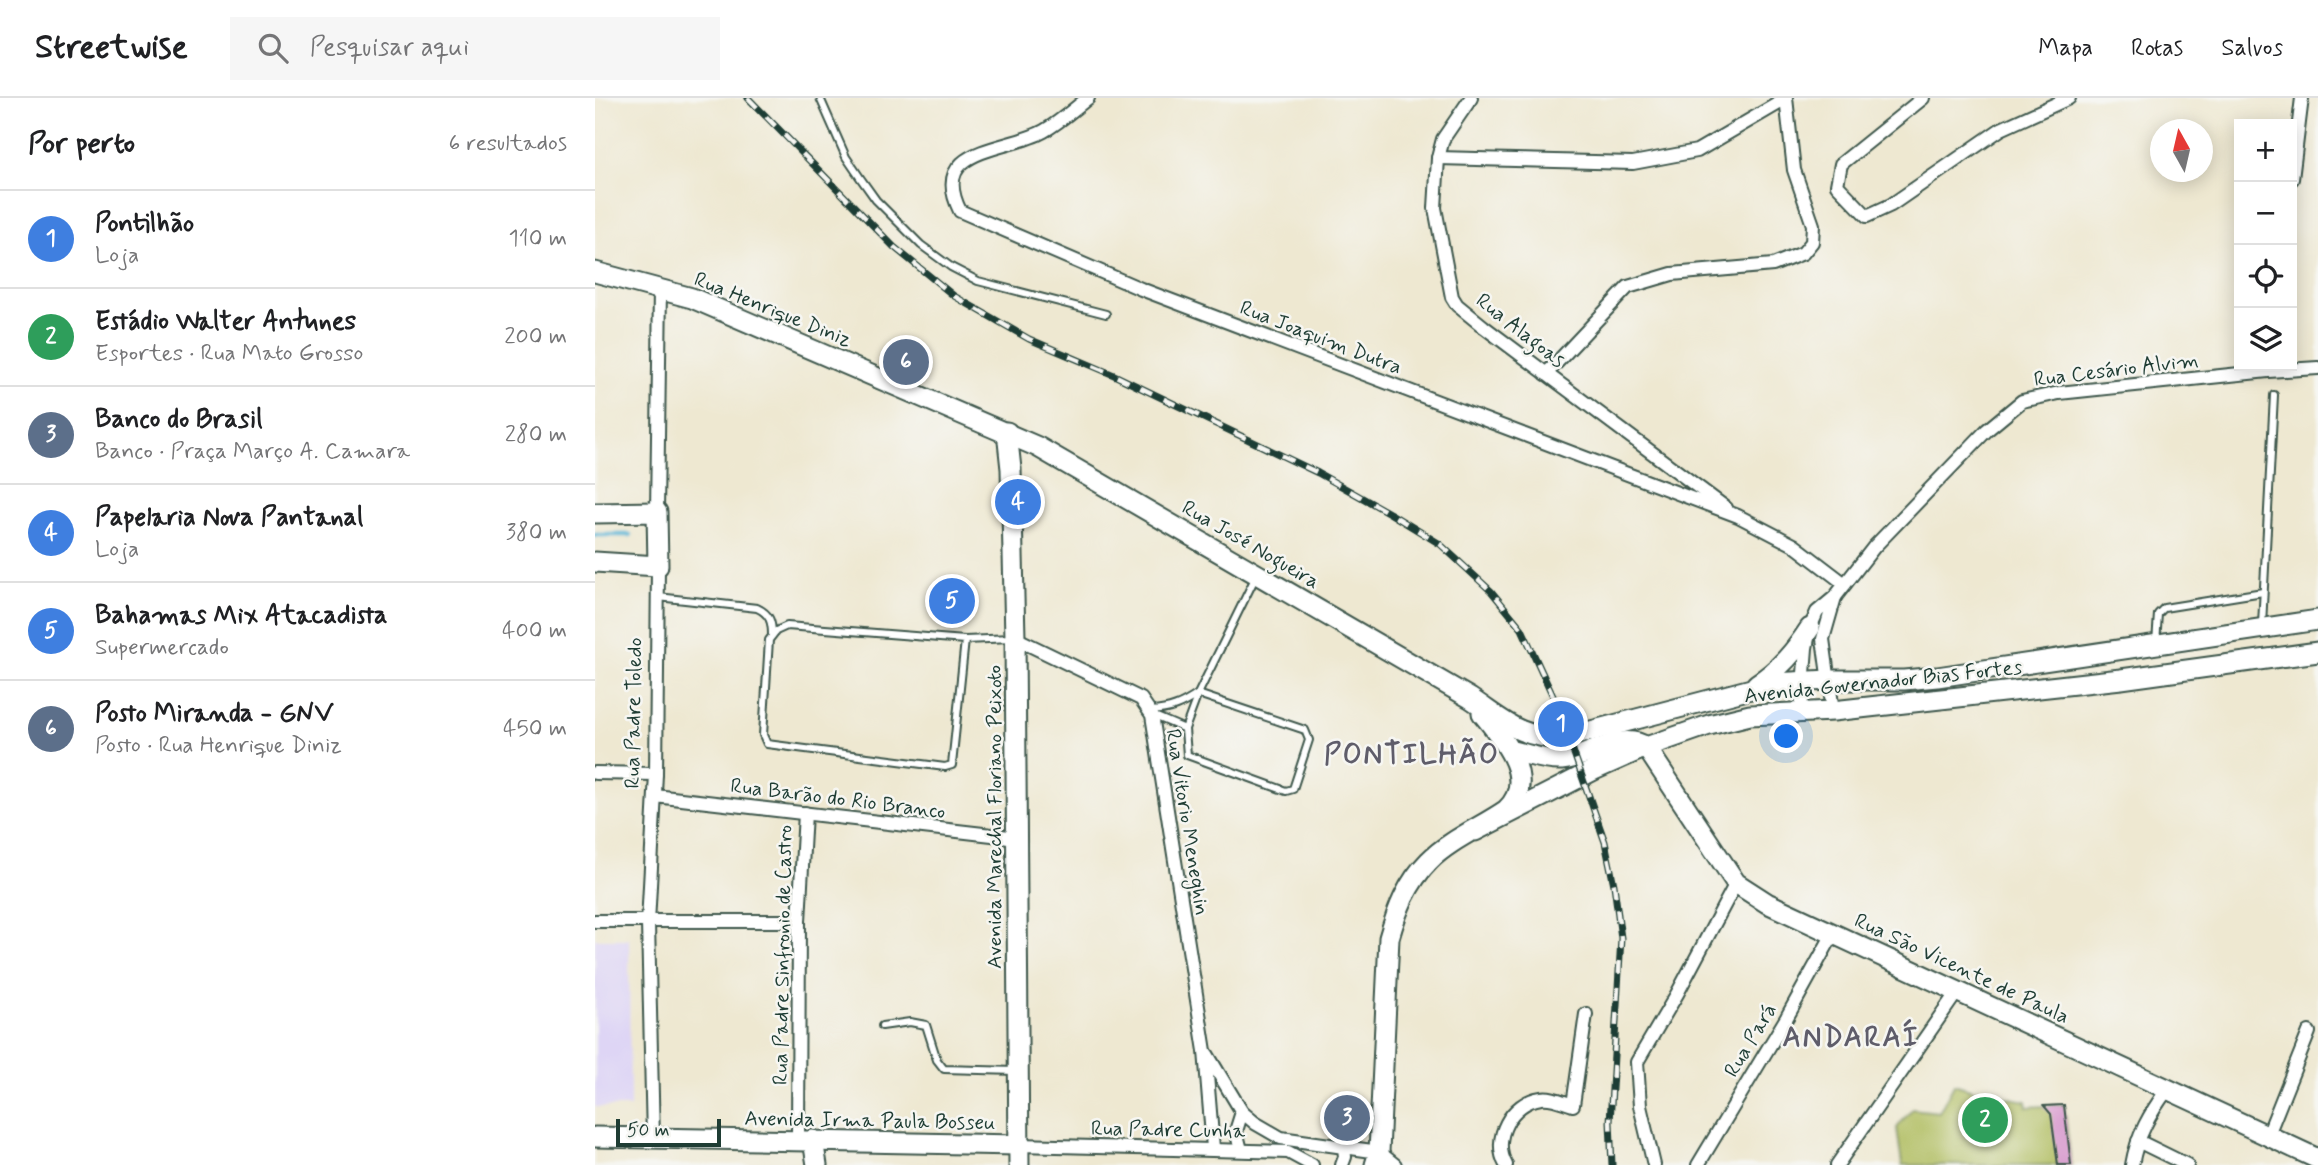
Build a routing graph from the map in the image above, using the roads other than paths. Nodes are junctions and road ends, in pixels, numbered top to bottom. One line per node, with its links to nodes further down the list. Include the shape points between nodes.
1 (820, 98): 12 (lane, via 846,157 876,200 951,267 978,281)
2 (1088, 98): 22 (street, Rua Joaquim Dutra, via 1043,132 966,158 953,174 951,193 960,211 1141,289)
3 (1471, 98): 9 (street, Rua Alagoas, via 1450,126)
4 (1786, 98): 9 (street, via 1697,151 1633,163); 16 (street, via 1794,170 1813,225 1812,242 1803,253 1773,265 1672,274 1628,287)
5 (1923, 98): 6 (street, via 1841,164 1837,185 1867,216 1891,205 2001,129)
6 (2069, 98)
7 (2302, 98): 8 (street)
8 (2297, 138)
9 (1438, 158): 16 (street, Rua Alagoas, via 1437,225 1452,297)
10 (595, 272): 11 (main road, Rua Henrique Diniz)
11 (660, 288): 18 (main road, Rua Henrique Diniz); 23 (street, Rua Padre Toledo)
12 (1106, 314)
13 (2297, 369): 14 (street, Rua Cesário Alvim)
14 (2318, 369)
15 (2243, 371): 27 (street, Rua Cesário Alvim, via 2022,401 1987,430)
16 (1546, 374): 22 (street, Rua Alagoas)
17 (2274, 395): 28 (lane)
18 (1007, 432): 19 (main road, Rua José Nogueira); 20 (main road, Avenida Marechal Floriano Peixoto)
19 (1038, 447): 20 (main road); 26 (main road, Rua José Nogueira)
20 (1011, 468): 35 (main road, Avenida Marechal Floriano Peixoto)
21 (595, 513): 23 (main road)
22 (1738, 516): 27 (street, Rua Joaquim Dutra, via 1794,545)
23 (657, 526): 25 (main road, Rua Padre Toledo)
24 (595, 562): 25 (main road)
25 (658, 566): 29 (street, Rua Padre Toledo)
26 (1257, 574): 42 (lane); 43 (main road, Rua José Nogueira)
27 (1845, 583): 30 (street, Rua Cesário Alvim)
28 (2263, 593): 32 (lane); 37 (lane, via 2164,608 2158,614)
29 (658, 597): 34 (lane, via 757,607 769,617); 51 (street, Rua Padre Toledo)
30 (1835, 597): 33 (street, via 1821,608); 39 (street, via 1823,639)
31 (2318, 620): 32 (main road, Avenida Governador Bias Fortes)
32 (2262, 627): 37 (main road, Avenida Governador Bias Fortes)
33 (1810, 628): 40 (street); 41 (main road, via 1793,654)
34 (772, 635): 36 (lane, via 786,626); 36 (lane, via 763,735 768,744 945,767 954,759)
35 (1015, 638): 36 (lane); 46 (street, Rua Vitorio Meneghin, via 1141,699); 55 (main road, Avenida Marechal Floriano Peixoto)
36 (965, 640)
37 (2155, 645): 39 (main road, Avenida Governador Bias Fortes, via 1926,678)
38 (2318, 652): 44 (main road, Avenida Governador Bias Fortes)
39 (1829, 680): 40 (main road, Avenida Governador Bias Fortes); 44 (street)
40 (1803, 681): 41 (main road, Avenida Governador Bias Fortes); 45 (street)
41 (1750, 688): 43 (main road, Avenida Governador Bias Fortes, via 1564,738 1523,733)
42 (1198, 694): 46 (lane, via 1184,704); 47 (lane); 47 (lane, via 1305,730 1309,740 1293,789 1286,791 1192,758 1186,751)
43 (1470, 698): 49 (main road)
44 (1833, 711): 45 (main road, Avenida Governador Bias Fortes)
45 (1801, 712): 48 (main road, Avenida Governador Bias Fortes, via 1750,715)
46 (1151, 713): 47 (lane); 65 (street, Rua Vitorio Meneghin)
47 (1185, 729)
48 (1646, 747): 49 (main road, via 1628,741 1561,760); 54 (main road, Avenida Governador Bias Fortes); 56 (main road, Rua São Vicente de Paula)
49 (1512, 751): 54 (main road, via 1519,783 1514,802)
50 (595, 773): 51 (street)
51 (656, 775): 52 (street, Rua Padre Toledo)
52 (655, 796): 53 (street, Rua Barão do Rio Branco); 59 (street, Rua Padre Toledo)
53 (805, 813): 55 (street, Rua Barão do Rio Branco); 58 (street, Rua Padre Sinfronio de Castro)
54 (1475, 831): 78 (main road, via 1430,859 1405,893 1395,917 1389,938)
55 (1017, 838): 66 (main road, Avenida Marechal Floriano Peixoto)
56 (1736, 883): 60 (main road, Rua São Vicente de Paula); 86 (street, via 1637,1062 1640,1106)
57 (595, 921): 59 (street)
58 (799, 921): 59 (street); 72 (street, Rua Padre Sinfronio de Castro)
59 (648, 923): 71 (street, Rua Padre Toledo)
60 (1833, 934): 61 (main road, Rua São Vicente de Paula); 87 (street, Rua Pará)
61 (1957, 992): 67 (main road, Rua São Vicente de Paula); 88 (street)
62 (1586, 1014): 85 (street, via 1573,1105 1544,1097 1523,1102 1504,1125 1501,1156)
63 (882, 1026): 66 (lane, via 926,1025 944,1069)
64 (2309, 1032): 70 (street)
65 (1205, 1051): 68 (street, Rua Vitorio Meneghin); 76 (street, Rua Vitorio Meneghin)
66 (1018, 1070): 74 (main road, Avenida Marechal Floriano Peixoto)
67 (2167, 1090): 70 (main road, Rua São Vicente de Paula); 73 (street, via 2149,1114)
68 (1242, 1112): 75 (street, Rua Vitorio Meneghin, via 1281,1138); 77 (street, via 1235,1131)
69 (595, 1137): 71 (main road, Avenida Irma Paula Bosseu)
70 (2267, 1137): 79 (main road, Rua São Vicente de Paula)
71 (653, 1139): 72 (main road, Avenida Irma Paula Bosseu)
72 (806, 1140): 74 (main road, Avenida Irma Paula Bosseu); 80 (main road)
73 (2138, 1141): 89 (street); 90 (street)
74 (1019, 1145): 76 (street, Rua Padre Cunha); 81 (main road, Avenida Marechal Floriano Peixoto)
75 (1344, 1147): 78 (street); 83 (street)
76 (1213, 1148): 77 (street, Rua Padre Cunha)
77 (1241, 1150): 82 (street, Rua Padre Cunha, via 1288,1152)
78 (1377, 1158): 84 (street)
79 (2318, 1159)
80 (817, 1165)
81 (1019, 1165)
82 (1313, 1165)
83 (1342, 1165)
84 (1395, 1165)
85 (1506, 1165)
86 (1654, 1165)
87 (1697, 1165)
88 (1837, 1165)
89 (2132, 1165)
90 (2187, 1165)

